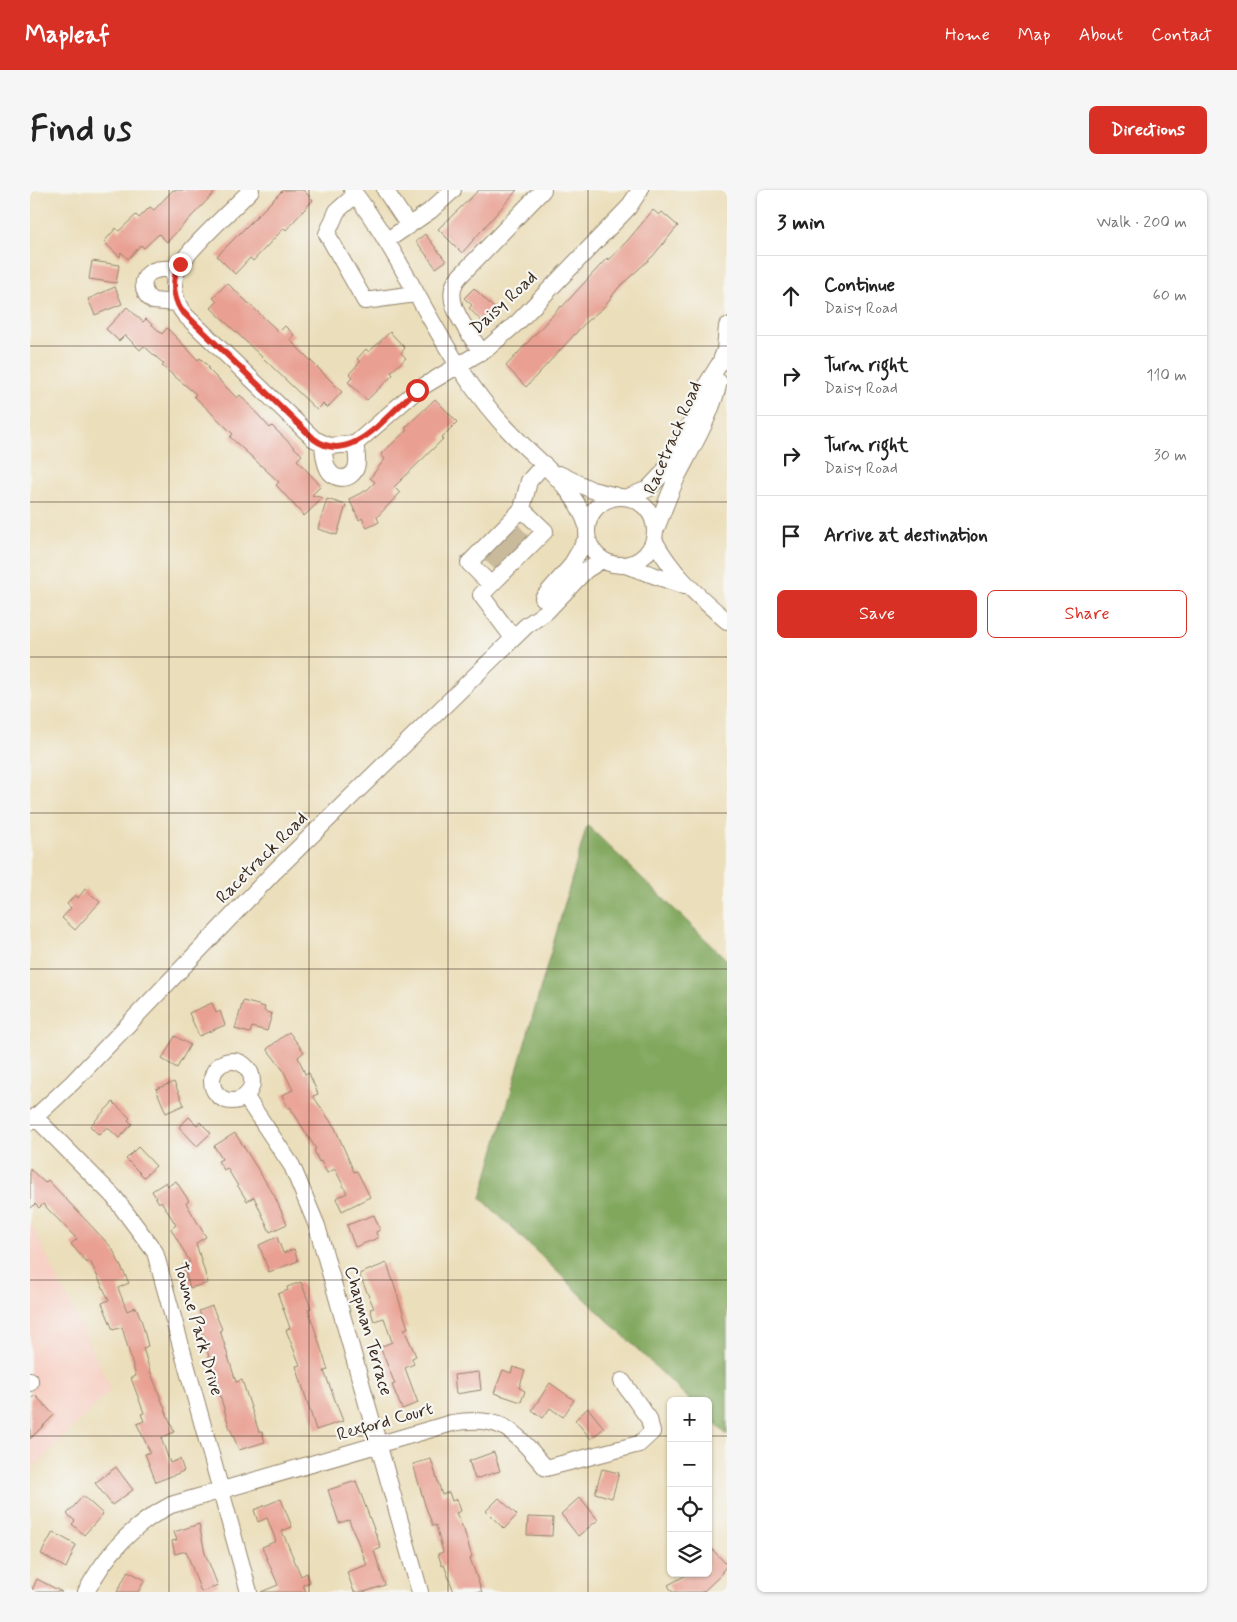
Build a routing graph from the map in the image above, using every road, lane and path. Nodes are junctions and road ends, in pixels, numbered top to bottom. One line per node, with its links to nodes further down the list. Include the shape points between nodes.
1 (252, 190): 9 (street)
2 (385, 190): 7 (street)
3 (453, 190): 7 (street)
4 (543, 190): 13 (street, via 459,277 452,289 451,299 455,308)
5 (640, 190): 13 (street, Daisy Road, via 628,208 518,322)
6 (354, 192): 8 (street); 10 (street, via 336,211 327,234 365,301)
7 (409, 226): 8 (street)
8 (386, 241): 10 (street)
9 (177, 269): 11 (street, via 174,284); 11 (street, via 152,272 146,276 143,285 145,294 153,302)
10 (415, 294): 15 (street)
11 (177, 303): 17 (street, via 218,348)
12 (727, 326): 14 (street, Racetrack Road, via 725,350)
13 (481, 352): 15 (street, Daisy Road)
14 (720, 362): 19 (street, Racetrack Road, via 688,430 663,472 648,489); 22 (street, Racetrack Road, via 713,404 678,476)
15 (457, 365): 16 (street, Daisy Road, via 406,398); 18 (street, via 513,436)
16 (355, 444): 17 (street, via 341,447); 17 (street, via 357,466 352,474 343,478 328,469)
17 (323, 445)
18 (548, 467): 19 (street, via 592,490); 20 (street, via 530,481); 21 (street, via 581,508)
19 (623, 496): 21 (street, via 606,499 597,506 590,515); 22 (street, via 648,508)
20 (522, 509): 23 (street); 23 (street, via 545,531)
21 (587, 532): 24 (street, via 590,546); 29 (street, Racetrack Road, via 570,567 538,604)
22 (655, 534): 25 (street, via 644,557); 27 (street, via 667,563)
23 (507, 547): 26 (street); 26 (street, via 468,563)
24 (602, 560): 25 (street); 29 (street, Racetrack Road, via 586,570 546,612)
25 (626, 565): 27 (street)
26 (491, 585): 30 (street, via 481,595)
27 (690, 589): 28 (street)
28 (727, 621)
29 (526, 626): 30 (street, Racetrack Road)
30 (513, 638): 32 (street, Racetrack Road, via 274,872 73,1082)
31 (245, 1096): 34 (street, Chapman Terrace, via 292,1166 317,1226)
32 (32, 1120): 35 (street, Towne Park Drive, via 114,1196 155,1252)
33 (622, 1381): 34 (street, Rexford Court, via 649,1419 652,1432 639,1444 546,1468 514,1431 495,1422 474,1419)
34 (380, 1444): 35 (street, Rexford Court); 38 (street, Chapman Terrace)
35 (220, 1491): 36 (street, Rexford Court, via 171,1504 134,1528 104,1561); 37 (street, Towne Park Drive)
36 (86, 1592)
37 (248, 1592)
38 (420, 1592)

